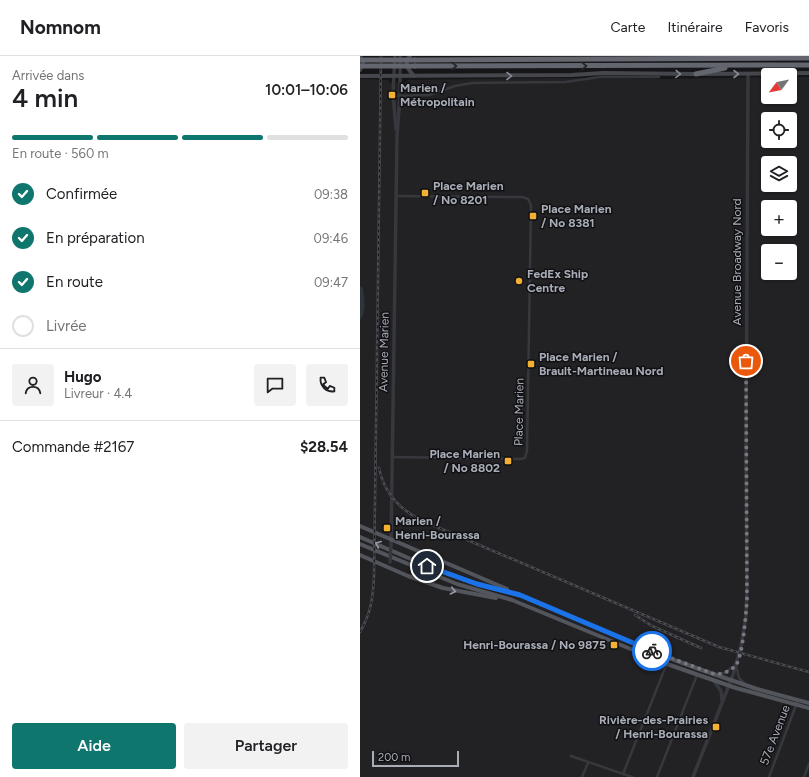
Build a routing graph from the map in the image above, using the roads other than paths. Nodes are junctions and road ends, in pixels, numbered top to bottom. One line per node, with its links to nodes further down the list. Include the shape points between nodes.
1 (360, 56): 13 (main road, via 363,63)
2 (395, 56): 18 (street, Avenue Marien)
3 (400, 56): 19 (street, Avenue Marien)
4 (410, 56): 20 (main road, via 407,65)
5 (720, 56): 7 (highway)
6 (809, 58): 7 (highway)
7 (667, 59): 9 (highway)
8 (360, 60): 9 (highway, bridge)
9 (415, 63): 10 (highway, one-way to 10); 12 (highway, bridge)
10 (739, 65): 11 (highway); 14 (highway)
11 (809, 65)
12 (360, 66)
13 (360, 70)
14 (696, 74): 15 (main road, one-way to 15); 20 (main road, one-way to 14)
15 (748, 74): 16 (main road); 37 (street, Avenue Broadway Nord, via 747,590 744,631)
16 (809, 74)
17 (360, 76): 18 (main road)
18 (395, 76): 19 (main road); 22 (street, Avenue Marien)
19 (400, 76): 20 (main road); 23 (street, Avenue Marien)
20 (414, 76)
21 (659, 77): 23 (street, via 472,83 429,95)
22 (393, 96): 23 (street); 24 (street, Avenue Marien)
23 (400, 96): 24 (street, Avenue Marien)
24 (396, 136): 25 (street, Avenue Marien)
25 (396, 196): 26 (street, Avenue Marien); 26 (street, Place Marien, via 522,197 528,199 531,205 525,458)
26 (392, 457): 29 (street, Avenue Marien)
27 (360, 526): 29 (main road)
28 (360, 537): 33 (main road, one-way to 28, via 477,584 427,566)
29 (391, 539): 32 (street, Avenue Marien, bridge); 33 (main road)
30 (360, 544): 34 (main road, via 457,584)
31 (360, 555): 32 (main road)
32 (390, 568): 34 (main road, one-way to 34, via 443,588)
33 (520, 595): 35 (main road)
34 (512, 600): 36 (main road)
35 (669, 658): 36 (street); 39 (main road)
36 (667, 664): 38 (main road); 52 (street)
37 (736, 665): 39 (street, via 724,673); 41 (street, Avenue Broadway Nord); 43 (street, via 742,682)
38 (697, 674): 40 (main road); 55 (street)
39 (714, 674): 41 (main road)
40 (713, 680): 42 (main road); 45 (street, via 721,691)
41 (731, 680): 42 (street, Avenue Broadway Nord); 43 (main road)
42 (729, 686): 45 (street, Avenue Broadway Nord); 47 (main road)
43 (757, 689): 44 (main road)
44 (798, 700): 46 (main road); 47 (street, 57e Avenue)
45 (722, 703): 56 (street, Avenue Broadway Nord)
46 (809, 703)
47 (797, 705): 48 (main road); 57 (street, 57e Avenue)
48 (809, 708)
49 (571, 756): 50 (street)
50 (588, 762): 52 (street); 53 (street)
51 (809, 764): 58 (street)
52 (623, 774): 54 (street)
53 (582, 777)
54 (632, 777)
55 (657, 777)
56 (693, 777)
57 (769, 777)
58 (804, 777)

